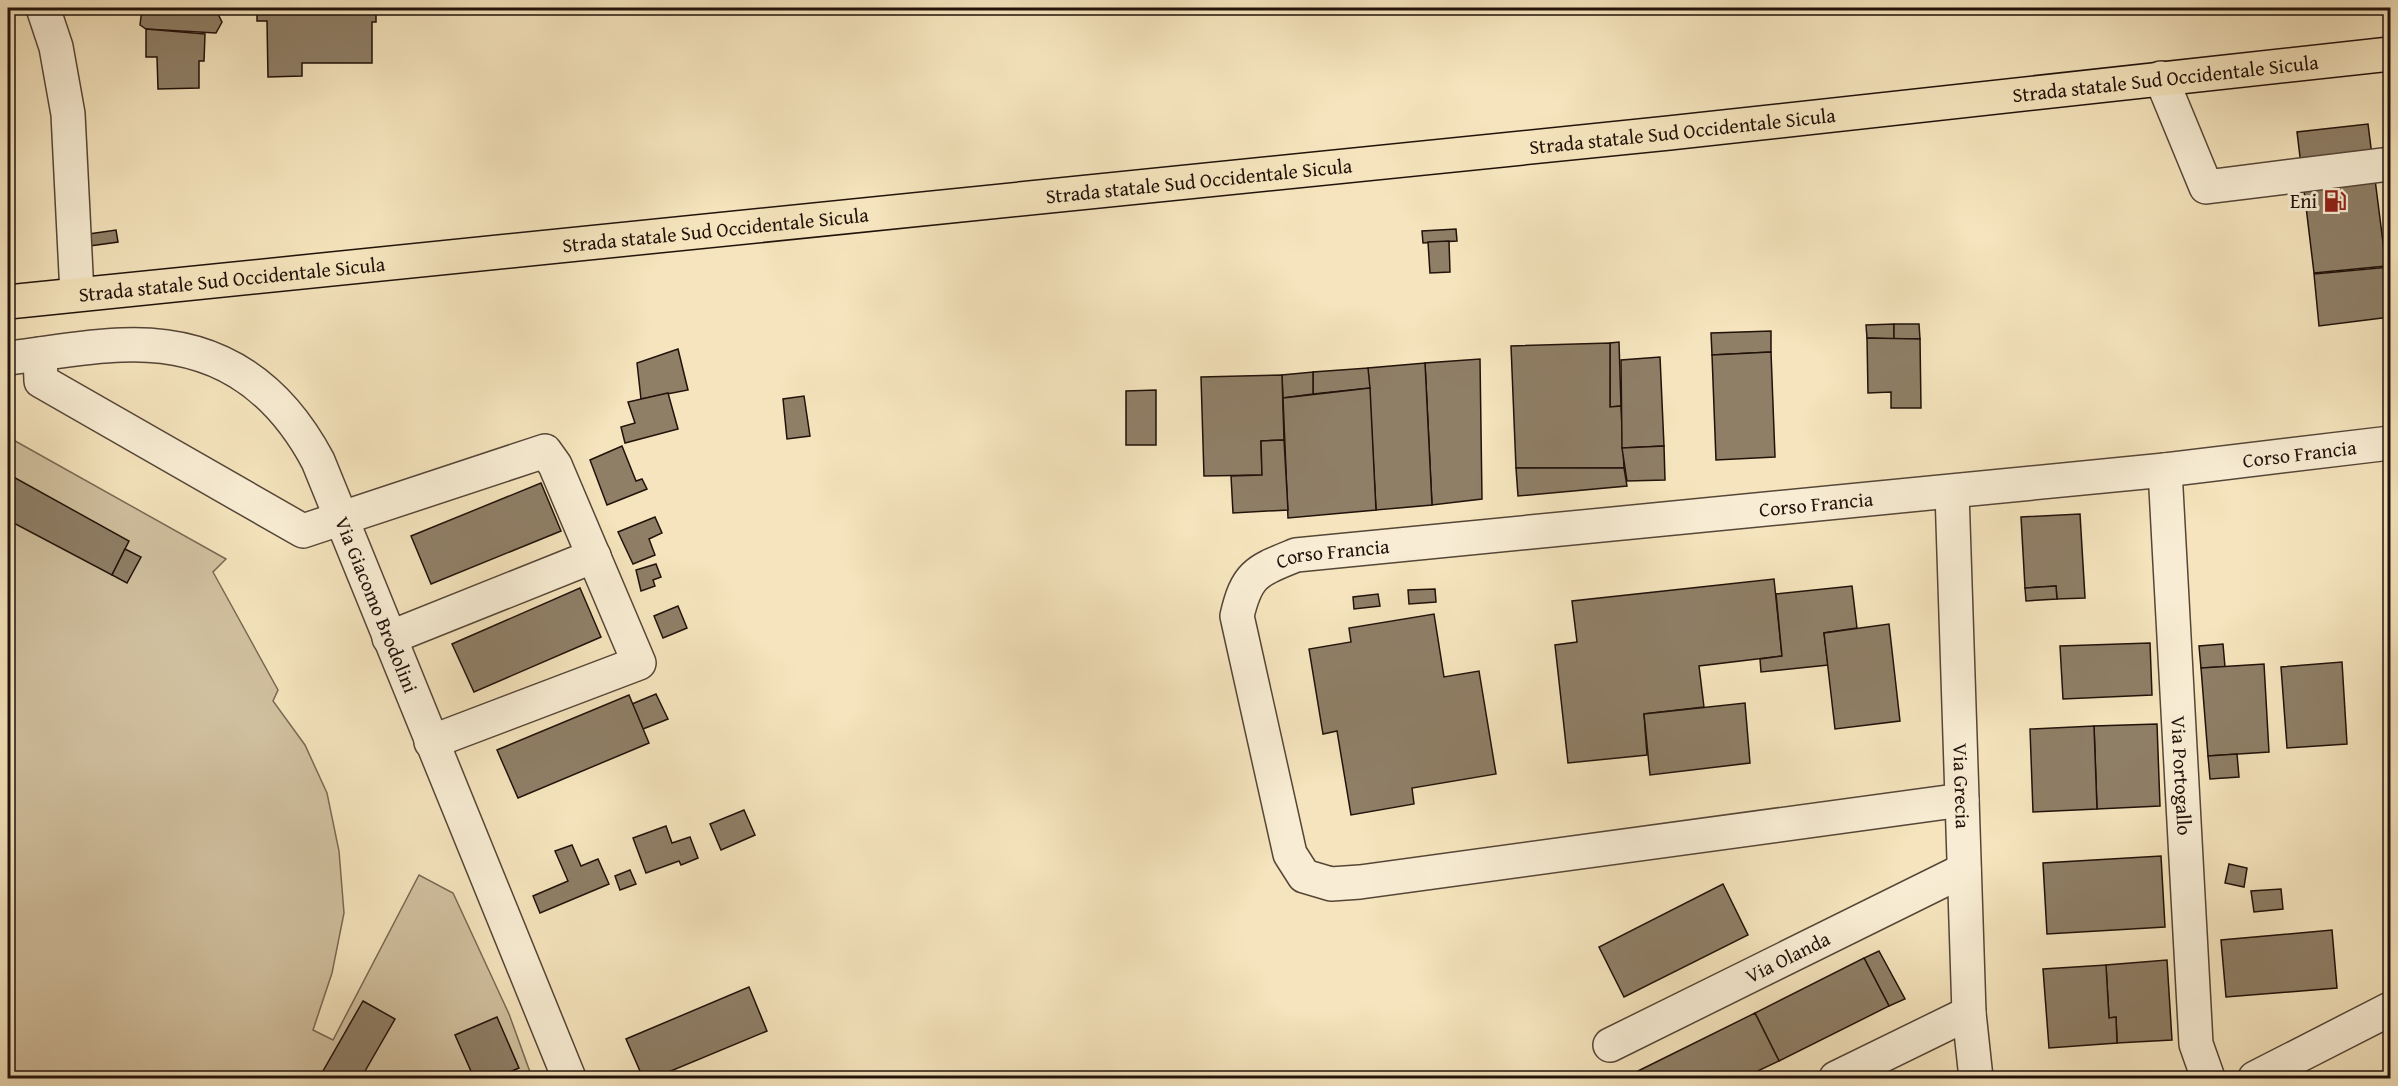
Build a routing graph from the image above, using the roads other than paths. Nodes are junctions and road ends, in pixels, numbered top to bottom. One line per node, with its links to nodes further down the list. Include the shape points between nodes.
1 (43, 8): 5 (street, via 56,47 68,114)
2 (2391, 54): 3 (main road, Strada statale Sud Occidentale Sicula)
3 (2162, 78): 4 (street, via 2206,187); 5 (main road, Strada statale Sud Occidentale Sicula, via 1680,132)
4 (2391, 164)
5 (77, 294): 6 (main road, Strada statale Sud Occidentale Sicula)
6 (8, 302)
7 (39, 354): 8 (street, Via Giacomo Brodolini); 12 (street, via 41,381 303,531); 12 (street, Via Giacomo Brodolini, via 152,345 183,349 240,373 265,390 304,435)
8 (8, 358)
9 (2391, 443): 10 (street, Corso Francia)
10 (2165, 470): 11 (street, Corso Francia); 24 (street, Via Portogallo, via 2196,1044)
11 (1953, 492): 16 (street, Via Grecia); 16 (street, Corso Francia, via 1296,555 1263,568 1243,590 1237,616 1290,854 1304,876 1331,884)
12 (341, 518): 13 (street, via 546,451); 14 (street, Via Giacomo Brodolini)
13 (594, 556): 14 (street); 15 (street, via 639,663)
14 (389, 638): 15 (street, Via Giacomo Brodolini)
15 (431, 742): 21 (street, Via Giacomo Brodolini)
16 (1962, 800): 17 (street, Via Grecia)
17 (1964, 870): 18 (street, Via Grecia); 20 (street, Via Olanda)
18 (1969, 1014): 22 (street); 23 (street, Via Grecia)
19 (2387, 1018): 25 (street)
20 (1610, 1045)
21 (569, 1078)
22 (1836, 1078)
23 (1976, 1078)
24 (2208, 1078)
25 (2255, 1078)

